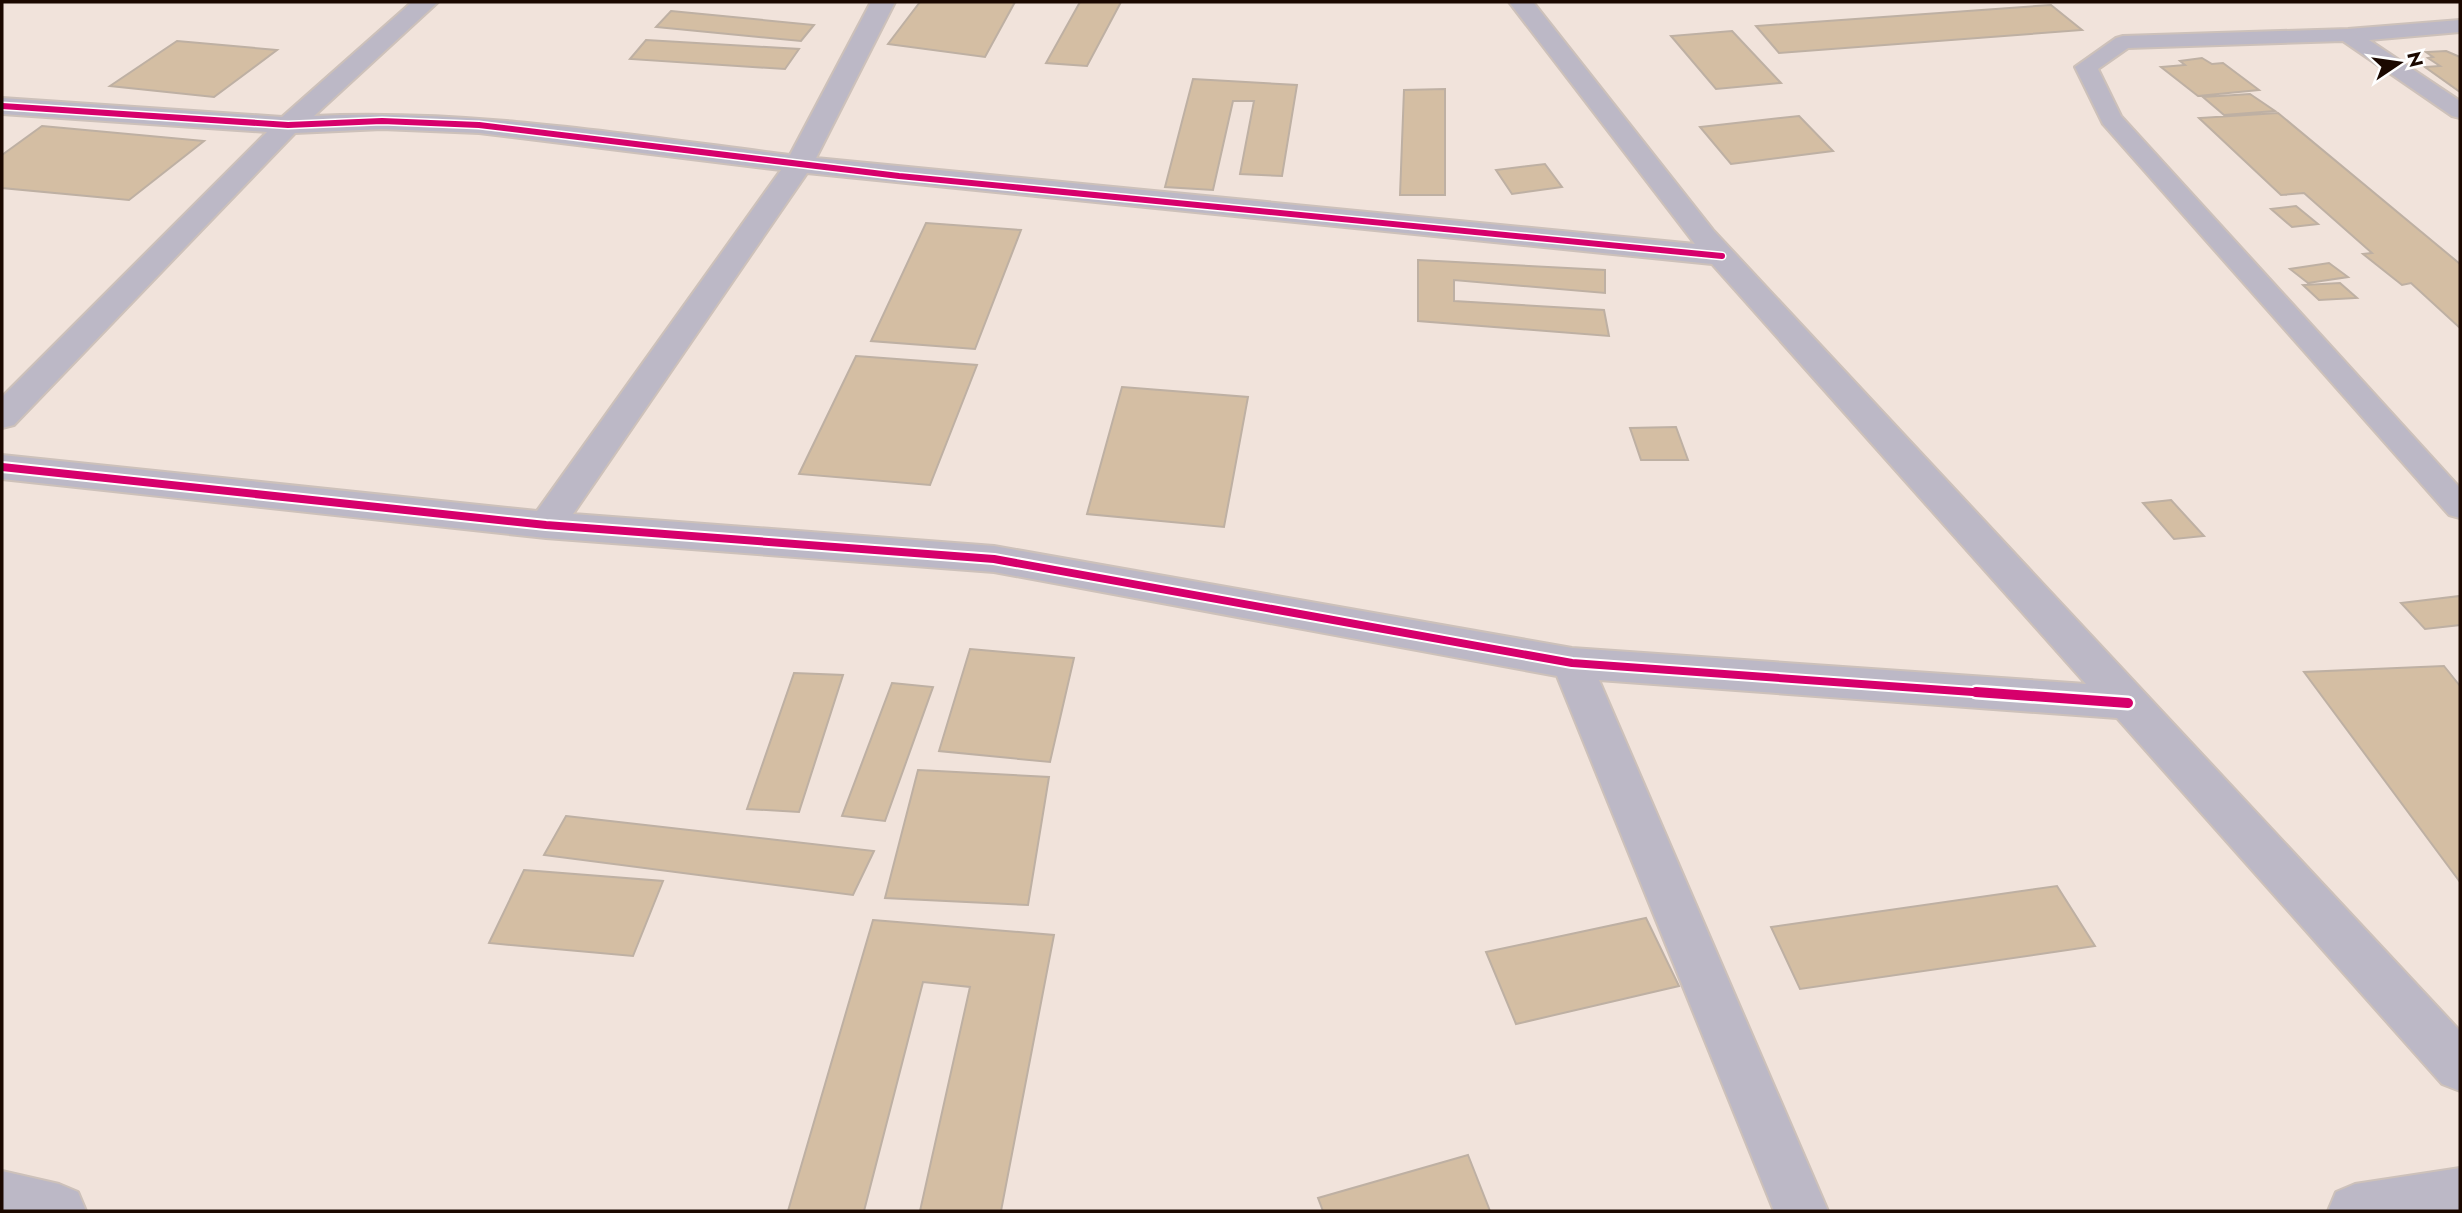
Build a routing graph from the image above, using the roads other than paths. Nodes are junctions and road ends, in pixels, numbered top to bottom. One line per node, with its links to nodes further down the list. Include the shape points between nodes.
1 (426, 2): 8 (street)
2 (883, 2): 9 (street)
3 (1521, 2): 10 (street)
4 (2460, 26): 5 (lane)
5 (2348, 35): 7 (lane); 13 (lane, via 2123,43 2085,67 2111,119)
6 (2, 106): 8 (street)
7 (2460, 111)
8 (288, 125): 9 (street, via 382,121 479,125); 11 (street)
9 (799, 164): 10 (street); 14 (street)
10 (1722, 256): 16 (street)
11 (2, 417)
12 (2, 467): 14 (street)
13 (2460, 508)
14 (545, 525): 15 (street, via 994,559)
15 (1572, 663): 16 (street); 21 (street)
16 (2128, 703): 17 (street)
17 (2460, 1067)
18 (2460, 1194): 22 (street)
19 (2, 1198): 20 (street)
20 (59, 1211)
21 (1801, 1211)
22 (2355, 1211)

